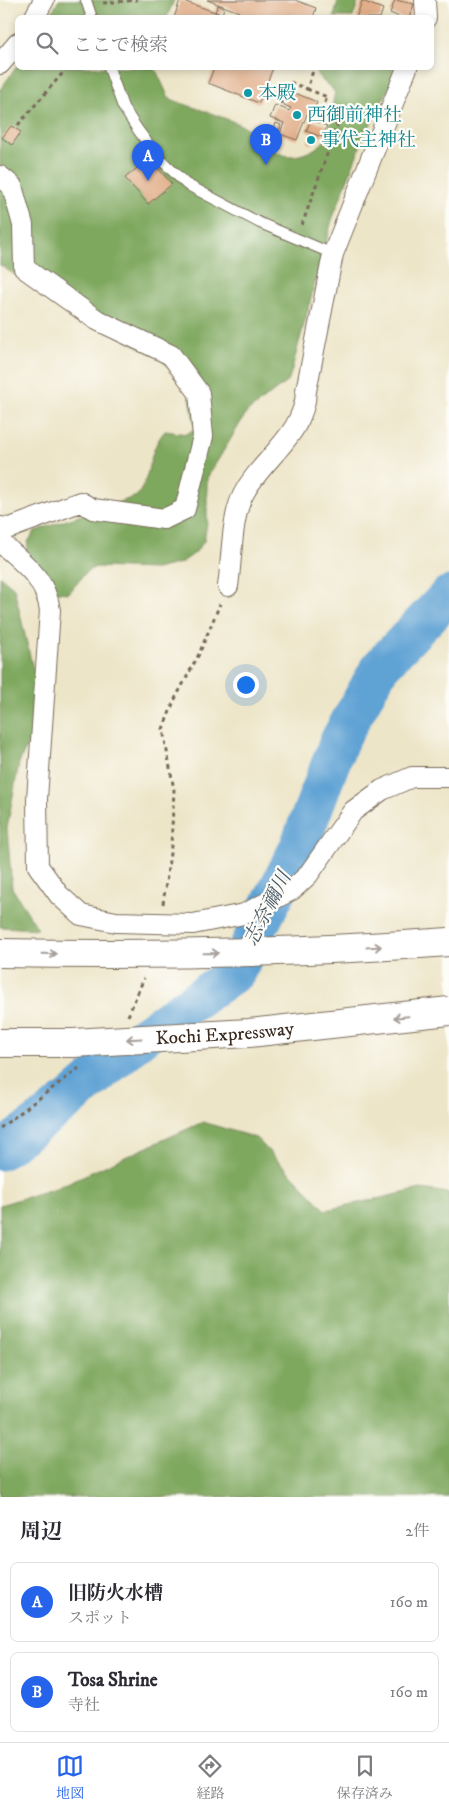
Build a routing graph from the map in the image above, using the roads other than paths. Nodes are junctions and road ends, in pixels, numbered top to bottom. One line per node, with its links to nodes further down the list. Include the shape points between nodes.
1 (44, 0): 4 (street)
2 (425, 0): 6 (street)
3 (87, 2): 5 (lane)
4 (36, 15)
5 (91, 15)
6 (426, 15)
7 (15, 46): 8 (street)
8 (0, 64)
9 (110, 70): 12 (lane, via 123,107 138,130 157,156 186,184 209,198)
10 (406, 70): 12 (street)
11 (0, 176): 13 (street, via 12,186 22,225 24,268 97,320 171,355 199,392 203,436 185,510 164,520 93,509 80,502 10,528)
12 (333, 254): 15 (street, via 306,403 277,454 251,481 242,497)
13 (0, 527)
14 (0, 542): 16 (street, via 33,572 48,594 50,610 37,799 38,866 59,895 82,915 116,922 193,924 244,914 284,894 308,875 353,811 382,790 412,777)
15 (228, 586)
16 (449, 777)
17 (449, 942): 18 (highway, one-way to 17, bridge, via 128,955 341,950)
18 (0, 953)
19 (449, 1011): 20 (highway, Kochi Expressway, one-way to 20, bridge, via 249,1033 73,1043)
20 (0, 1043)

